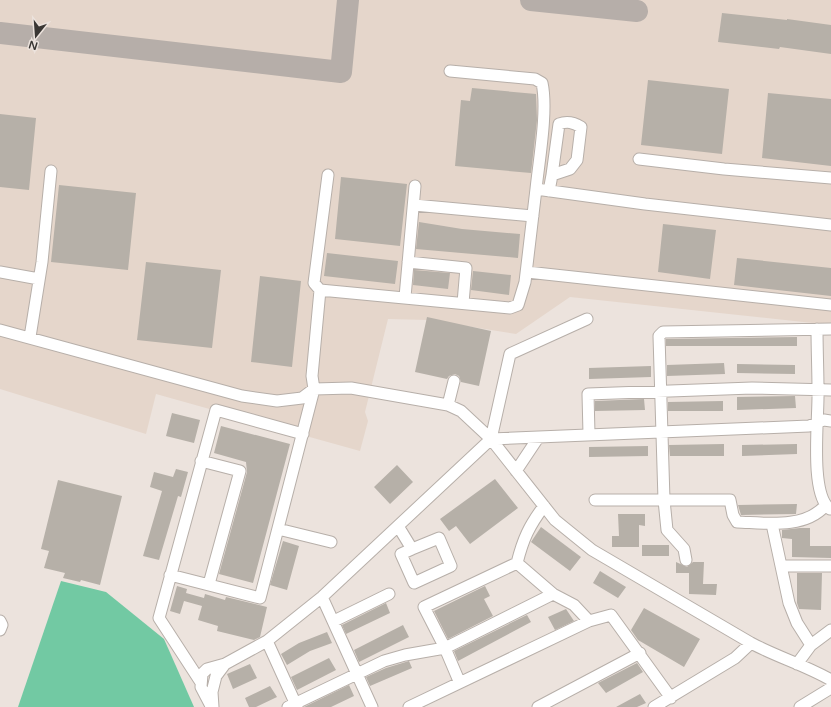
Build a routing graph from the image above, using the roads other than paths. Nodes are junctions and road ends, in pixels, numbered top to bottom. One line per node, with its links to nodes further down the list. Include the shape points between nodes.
1 (450, 72): 8 (street, via 535,79 542,83 543,112)
2 (639, 159): 6 (street)
3 (51, 170): 16 (street)
4 (328, 175): 17 (street, via 314,283)
5 (552, 175): 5 (street, via 570,168 577,160 581,127 575,123 566,121 559,124); 9 (street)
6 (831, 178)
7 (415, 186): 10 (street)
8 (536, 189): 9 (street); 11 (street)
9 (549, 191): 12 (street)
10 (414, 205): 11 (street); 13 (street)
11 (533, 216): 15 (street)
12 (831, 225)
13 (408, 262): 18 (street); 19 (street, via 466,268)
14 (0, 272): 16 (street)
15 (527, 272): 19 (street, via 518,305 510,308); 20 (street)
16 (39, 279): 25 (street)
17 (320, 290): 18 (street); 28 (street, via 312,376)
18 (406, 297): 19 (street)
19 (463, 303)
20 (831, 305)
21 (587, 319): 38 (street, via 510,354)
22 (831, 329): 24 (street)
23 (0, 330): 25 (street)
24 (817, 330): 27 (street); 30 (street, via 663,332 658,336)
25 (30, 337): 28 (street, via 242,396 277,401 302,398)
26 (454, 381): 31 (street)
27 (818, 388): 29 (street); 30 (street); 33 (street)
28 (314, 389): 31 (street, via 351,388); 35 (street)
29 (831, 390)
30 (660, 391): 34 (street); 36 (street, via 588,394)
31 (448, 405): 38 (street, via 461,411)
32 (831, 421): 33 (street)
33 (818, 422): 34 (street, via 809,426); 44 (street, via 816,463 819,487)
34 (662, 431): 36 (street); 42 (street)
35 (303, 434): 39 (street, via 216,410); 47 (street)
36 (589, 434): 37 (street)
37 (538, 438): 38 (street); 40 (street)
38 (491, 439): 40 (street); 46 (street)
39 (201, 461): 54 (street); 55 (street, via 240,471)
40 (516, 471): 43 (street)
41 (594, 500): 42 (street)
42 (664, 500): 45 (street, via 730,500 737,522); 50 (street, via 666,530 684,549)
43 (544, 506): 51 (street, via 530,525 522,542); 65 (street, via 555,520 592,550)
44 (828, 508): 45 (street, via 804,519)
45 (772, 524): 52 (street)
46 (398, 526): 49 (street); 58 (street)
47 (278, 529): 48 (street); 55 (street, via 260,598)
48 (331, 542)
49 (412, 549): 49 (street, via 439,538 451,566 414,583 401,554)
50 (686, 560)
51 (517, 563): 57 (street); 67 (street, via 424,608)
52 (781, 566): 53 (street); 66 (street, via 789,604)
53 (831, 566)
54 (170, 575): 55 (street); 73 (street, via 159,618)
55 (209, 584)
56 (389, 594): 60 (street)
57 (553, 594): 61 (street, via 574,605); 67 (street)
58 (322, 597): 60 (street); 64 (street)
59 (0, 621): 62 (street)
60 (334, 621): 71 (street)
61 (589, 621): 68 (street, via 611,614); 74 (street)
62 (0, 630)
63 (831, 630): 66 (street)
64 (267, 641): 69 (street); 77 (street)
65 (751, 643): 70 (street, via 770,654); 76 (street, via 735,658)
66 (811, 644): 70 (street)
67 (445, 648): 71 (street, via 384,661); 74 (street)
68 (640, 653): 76 (street); 81 (street)
69 (225, 664): 73 (street, via 207,669); 78 (street, via 216,676)
70 (797, 664): 72 (street)
71 (359, 674): 77 (street); 79 (street)
72 (831, 680)
73 (200, 681): 78 (street)
74 (459, 681): 80 (street)
75 (831, 688): 83 (street)
76 (671, 698): 82 (street)
77 (293, 706)
78 (212, 707)
79 (372, 707)
80 (409, 707)
81 (538, 707)
82 (654, 707)
83 (800, 707)

